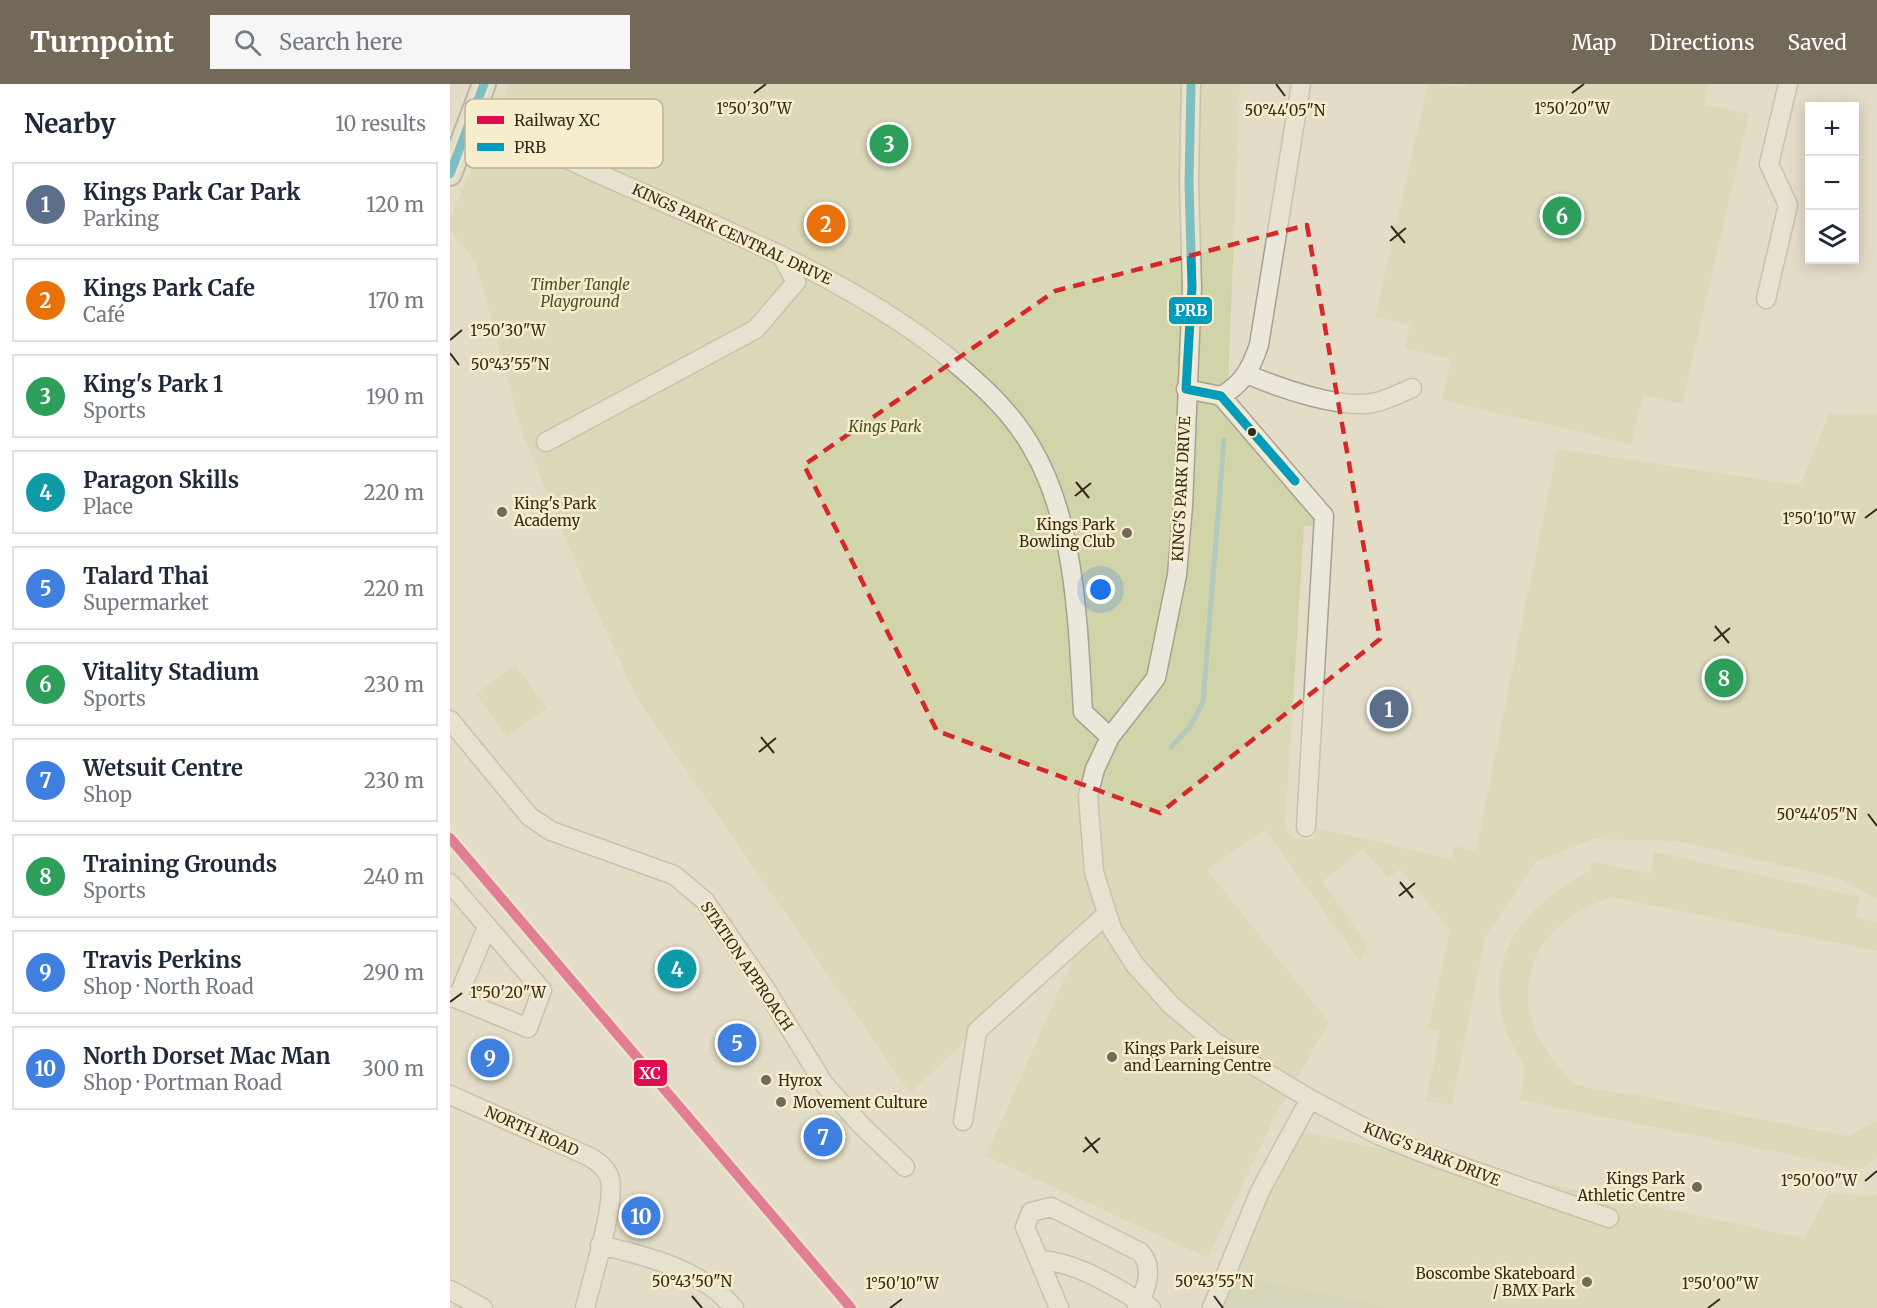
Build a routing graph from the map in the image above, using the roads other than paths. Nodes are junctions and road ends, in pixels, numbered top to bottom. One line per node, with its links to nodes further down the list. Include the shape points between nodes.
1 (483, 84): 5 (main road)
2 (1191, 84): 13 (street, KING'S PARK DRIVE, via 1192,287)
3 (1301, 84): 11 (street, via 1261,335)
4 (1788, 84): 10 (street, via 1770,165 1788,205)
5 (477, 99)
6 (465, 133): 8 (main road)
7 (588, 168): 9 (street, KINGS PARK CENTRAL DRIVE)
8 (450, 174)
9 (781, 255): 15 (street, via 796,282 756,329); 17 (street, KINGS PARK CENTRAL DRIVE, via 907,326 982,384 1032,447 1057,501 1077,614 1083,712)
10 (1766, 298)
11 (1247, 374): 12 (street, via 1280,389 1360,404 1377,402); 14 (street, via 1233,390)
12 (1412, 388)
13 (1186, 390): 14 (street); 17 (street, KING'S PARK DRIVE, via 1177,575 1156,678)
14 (1221, 396): 18 (street, via 1324,516)
15 (546, 442)
16 (450, 720): 26 (street, STATION APPROACH, via 529,816 551,831 674,875 705,901 824,1084)
17 (1110, 737): 20 (street, KING'S PARK DRIVE, via 1088,796 1094,872)
18 (1306, 827)
19 (450, 883): 21 (street)
20 (1107, 914): 24 (street, KING'S PARK DRIVE, via 1135,965 1171,1005 1215,1042); 25 (street, via 977,1031)
21 (487, 927): 22 (street); 22 (street, via 542,990 528,1028)
22 (453, 998)
23 (450, 1095): 28 (street, NORTH ROAD, via 601,1164 612,1189)
24 (1310, 1099): 27 (street, KING'S PARK DRIVE, via 1378,1135 1448,1163); 36 (street, via 1260,1191)
25 (963, 1121)
26 (905, 1167)
27 (1610, 1218)
28 (600, 1245): 33 (street); 34 (street, via 642,1255 701,1280)
29 (1041, 1260): 31 (street, via 1074,1267); 31 (street, via 1025,1220 1031,1212 1051,1207 1148,1260); 35 (street)
30 (450, 1290): 32 (street)
31 (1143, 1306)
32 (478, 1307)
33 (585, 1308)
34 (734, 1308)
35 (1059, 1308)
36 (1212, 1308)

